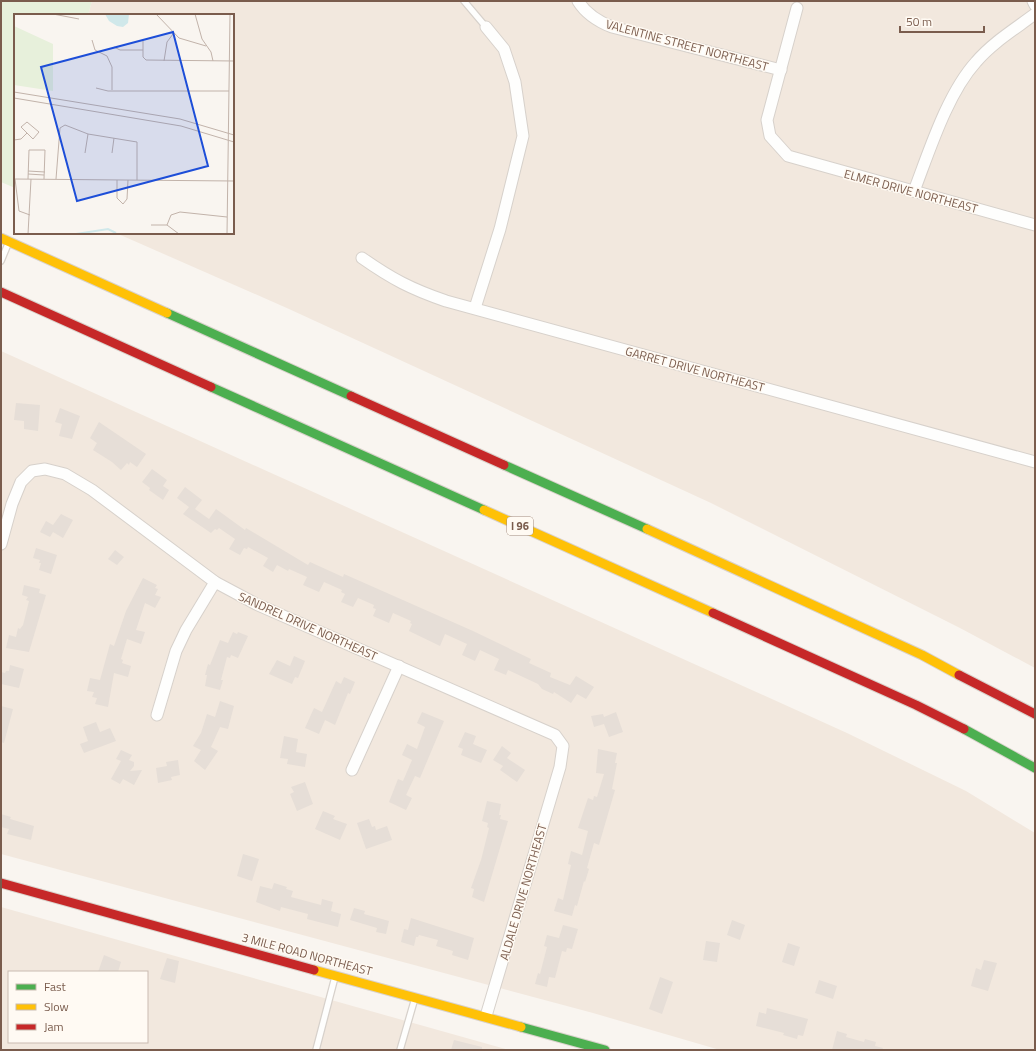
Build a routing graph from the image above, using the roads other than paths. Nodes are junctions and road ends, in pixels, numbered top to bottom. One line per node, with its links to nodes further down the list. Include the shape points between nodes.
1 (464, 1): 7 (lane)
2 (578, 1): 8 (street, VALENTINE STREET NORTHEAST, via 592,17 612,27)
3 (1033, 1): 4 (street)
4 (1035, 5)
5 (797, 8): 8 (street)
6 (1035, 14): 9 (street, via 975,62 935,133)
7 (486, 27): 15 (street, via 504,49 515,82 523,136 500,229)
8 (781, 70): 9 (street, ELMER DRIVE NORTHEAST, via 767,120 768,130 776,144 788,156)
9 (914, 191): 10 (street, ELMER DRIVE NORTHEAST)
10 (1035, 225)
11 (5, 240): 13 (lane); 20 (main road, via 802,599 922,655)
12 (362, 258): 15 (street, GARRET DRIVE NORTHEAST, via 407,287)
13 (1, 261)
14 (1, 292): 23 (main road, I 96, via 916,705 994,744)
15 (475, 308): 16 (street, GARRET DRIVE NORTHEAST)
16 (1035, 462)
17 (1, 544): 18 (street, SANDREL DRIVE NORTHEAST, via 21,482 32,471 49,470 65,474 92,490)
18 (215, 582): 19 (street, SANDREL DRIVE NORTHEAST, via 264,607); 21 (street, via 176,651)
19 (399, 666): 22 (street, SANDREL DRIVE NORTHEAST, via 555,735 563,746); 24 (street)
20 (1035, 714)
21 (157, 715)
22 (560, 767): 28 (street, ALDALE DRIVE NORTHEAST)
23 (1035, 768)
24 (352, 770)
25 (1, 882): 26 (main road, 3 MILE ROAD NORTHEAST)
26 (336, 974): 27 (main road, 3 MILE ROAD NORTHEAST); 29 (lane)
27 (416, 997): 28 (main road, 3 MILE ROAD NORTHEAST); 30 (lane)
28 (486, 1016): 31 (main road, 3 MILE ROAD NORTHEAST)
29 (316, 1050)
30 (400, 1050)
31 (605, 1050)

